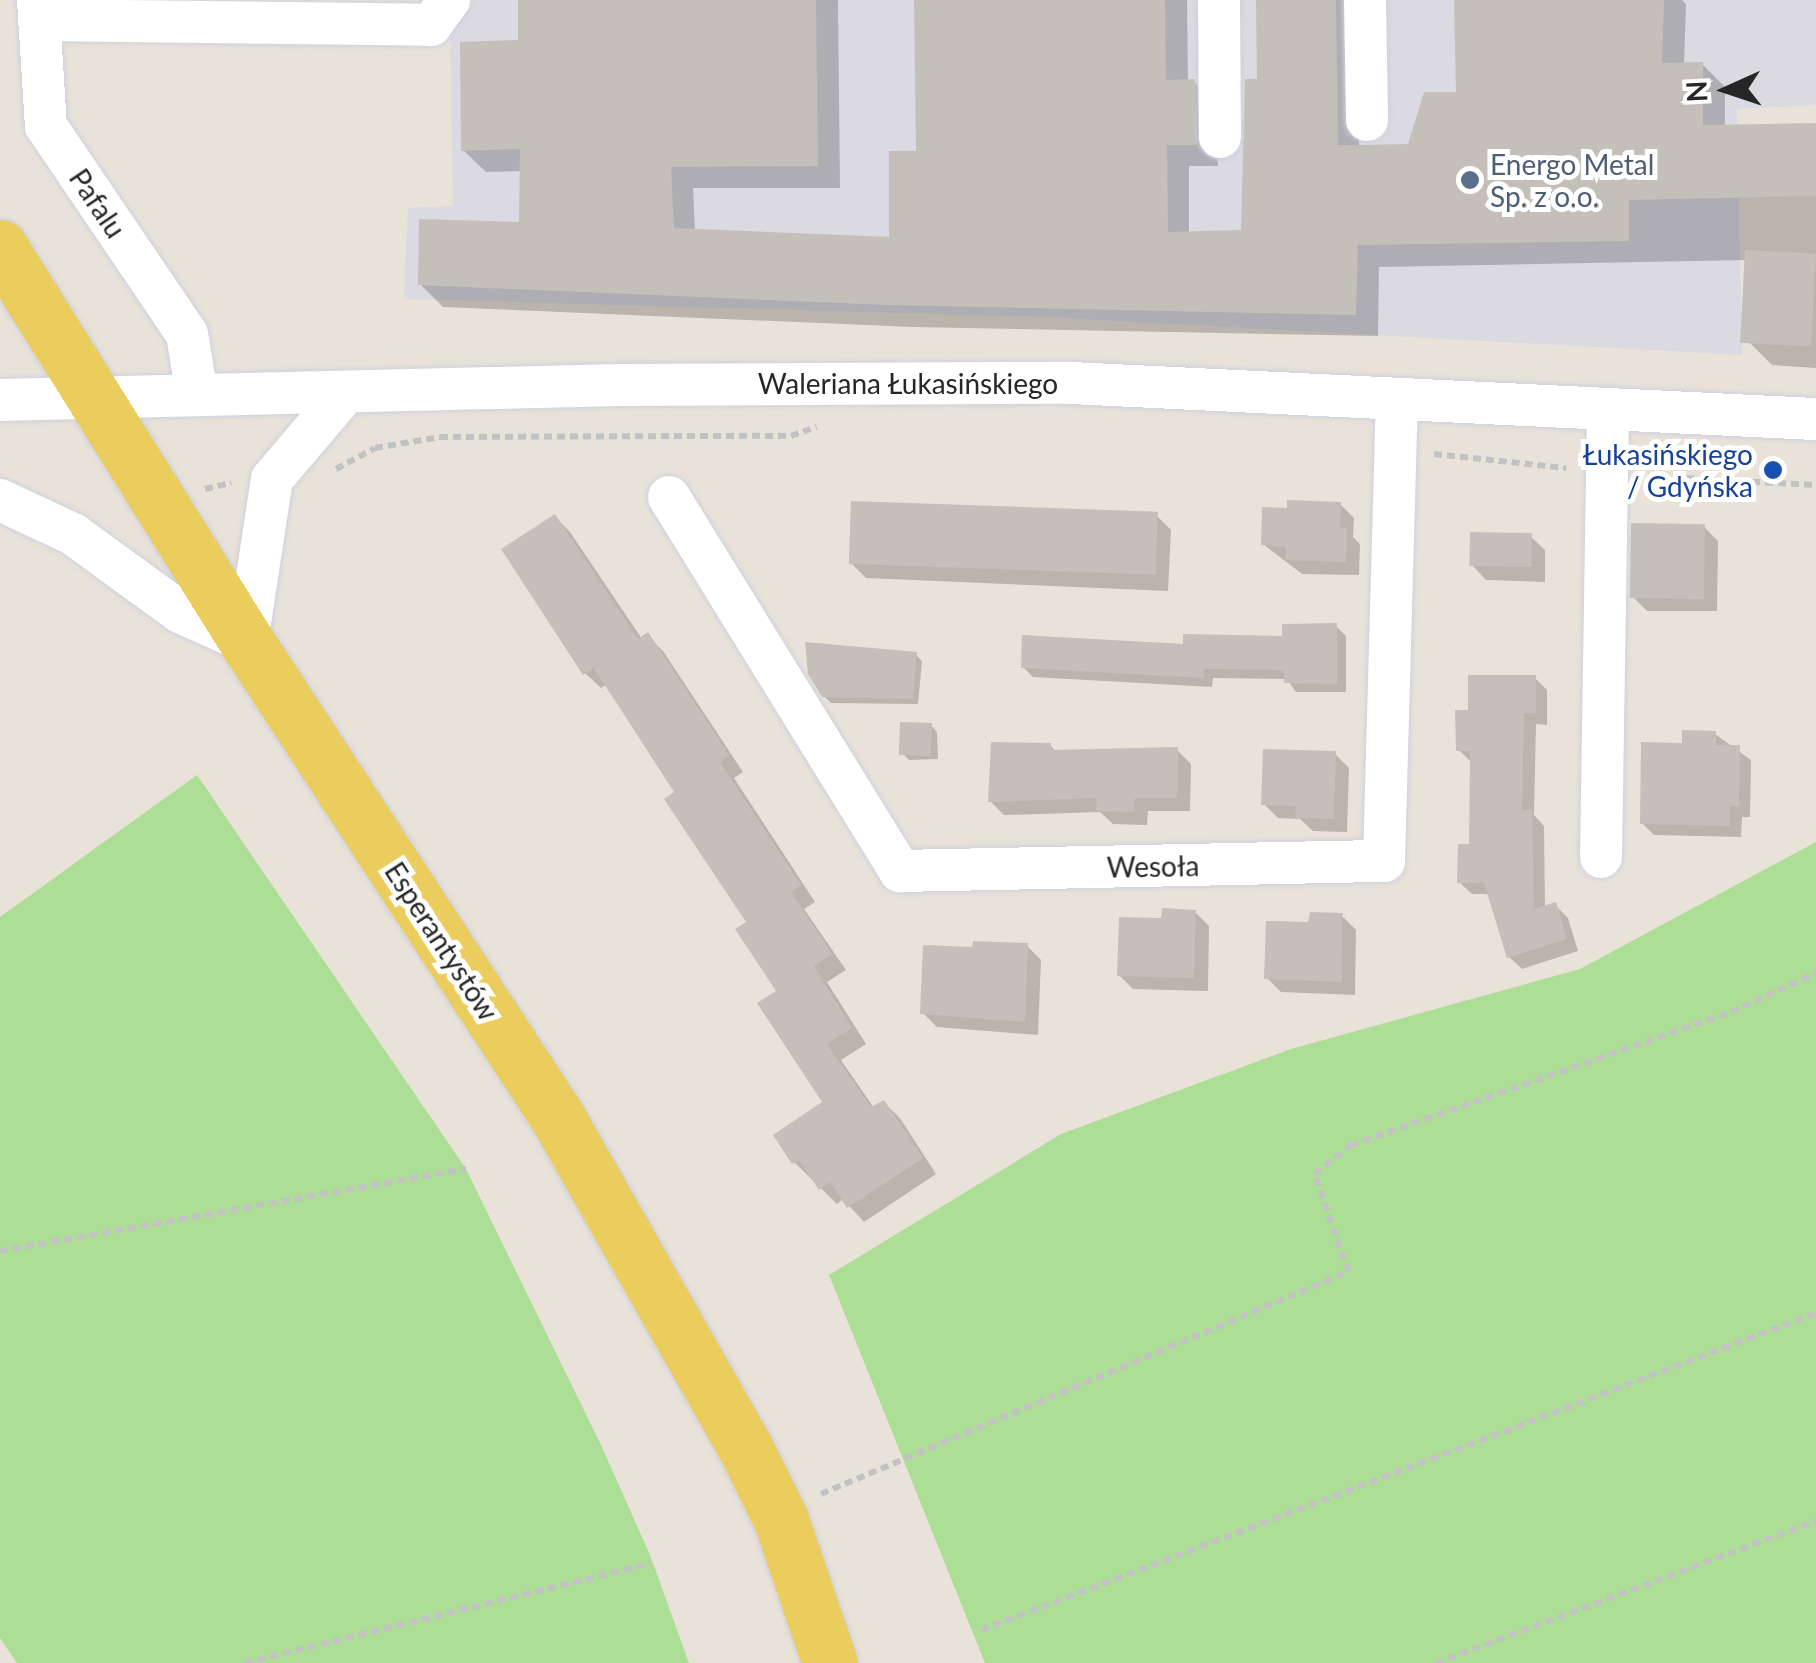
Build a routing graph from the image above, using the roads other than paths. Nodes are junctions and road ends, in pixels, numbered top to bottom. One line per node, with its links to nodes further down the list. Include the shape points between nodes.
1 (450, 0): 4 (street, via 431,25)
2 (1219, 0): 6 (street)
3 (1365, 0): 5 (street)
4 (39, 10): 9 (street, Pafalu, via 46,126 186,334)
5 (1367, 120)
6 (1220, 137)
7 (0, 246): 10 (main road, Esperantystów)
8 (346, 392): 9 (street, Waleriana Łukasińskiego); 12 (street, Waleriana Łukasińskiego, via 1071,382); 17 (street, via 272,478)
9 (197, 395): 10 (street, Waleriana Łukasińskiego)
10 (98, 398): 11 (street, Waleriana Łukasińskiego); 17 (main road, Esperantystów)
11 (0, 400)
12 (1397, 401): 13 (street, Waleriana Łukasińskiego); 15 (street, Wesoła, via 1384,861 900,871)
13 (1608, 411): 14 (street, Waleriana Łukasińskiego); 18 (street)
14 (1816, 419)
15 (669, 497)
16 (0, 500): 17 (street, via 96,548 180,612)
17 (247, 642): 19 (main road, Esperantystów, via 558,1118 638,1258 781,1520)
18 (1601, 857)
19 (830, 1663)

